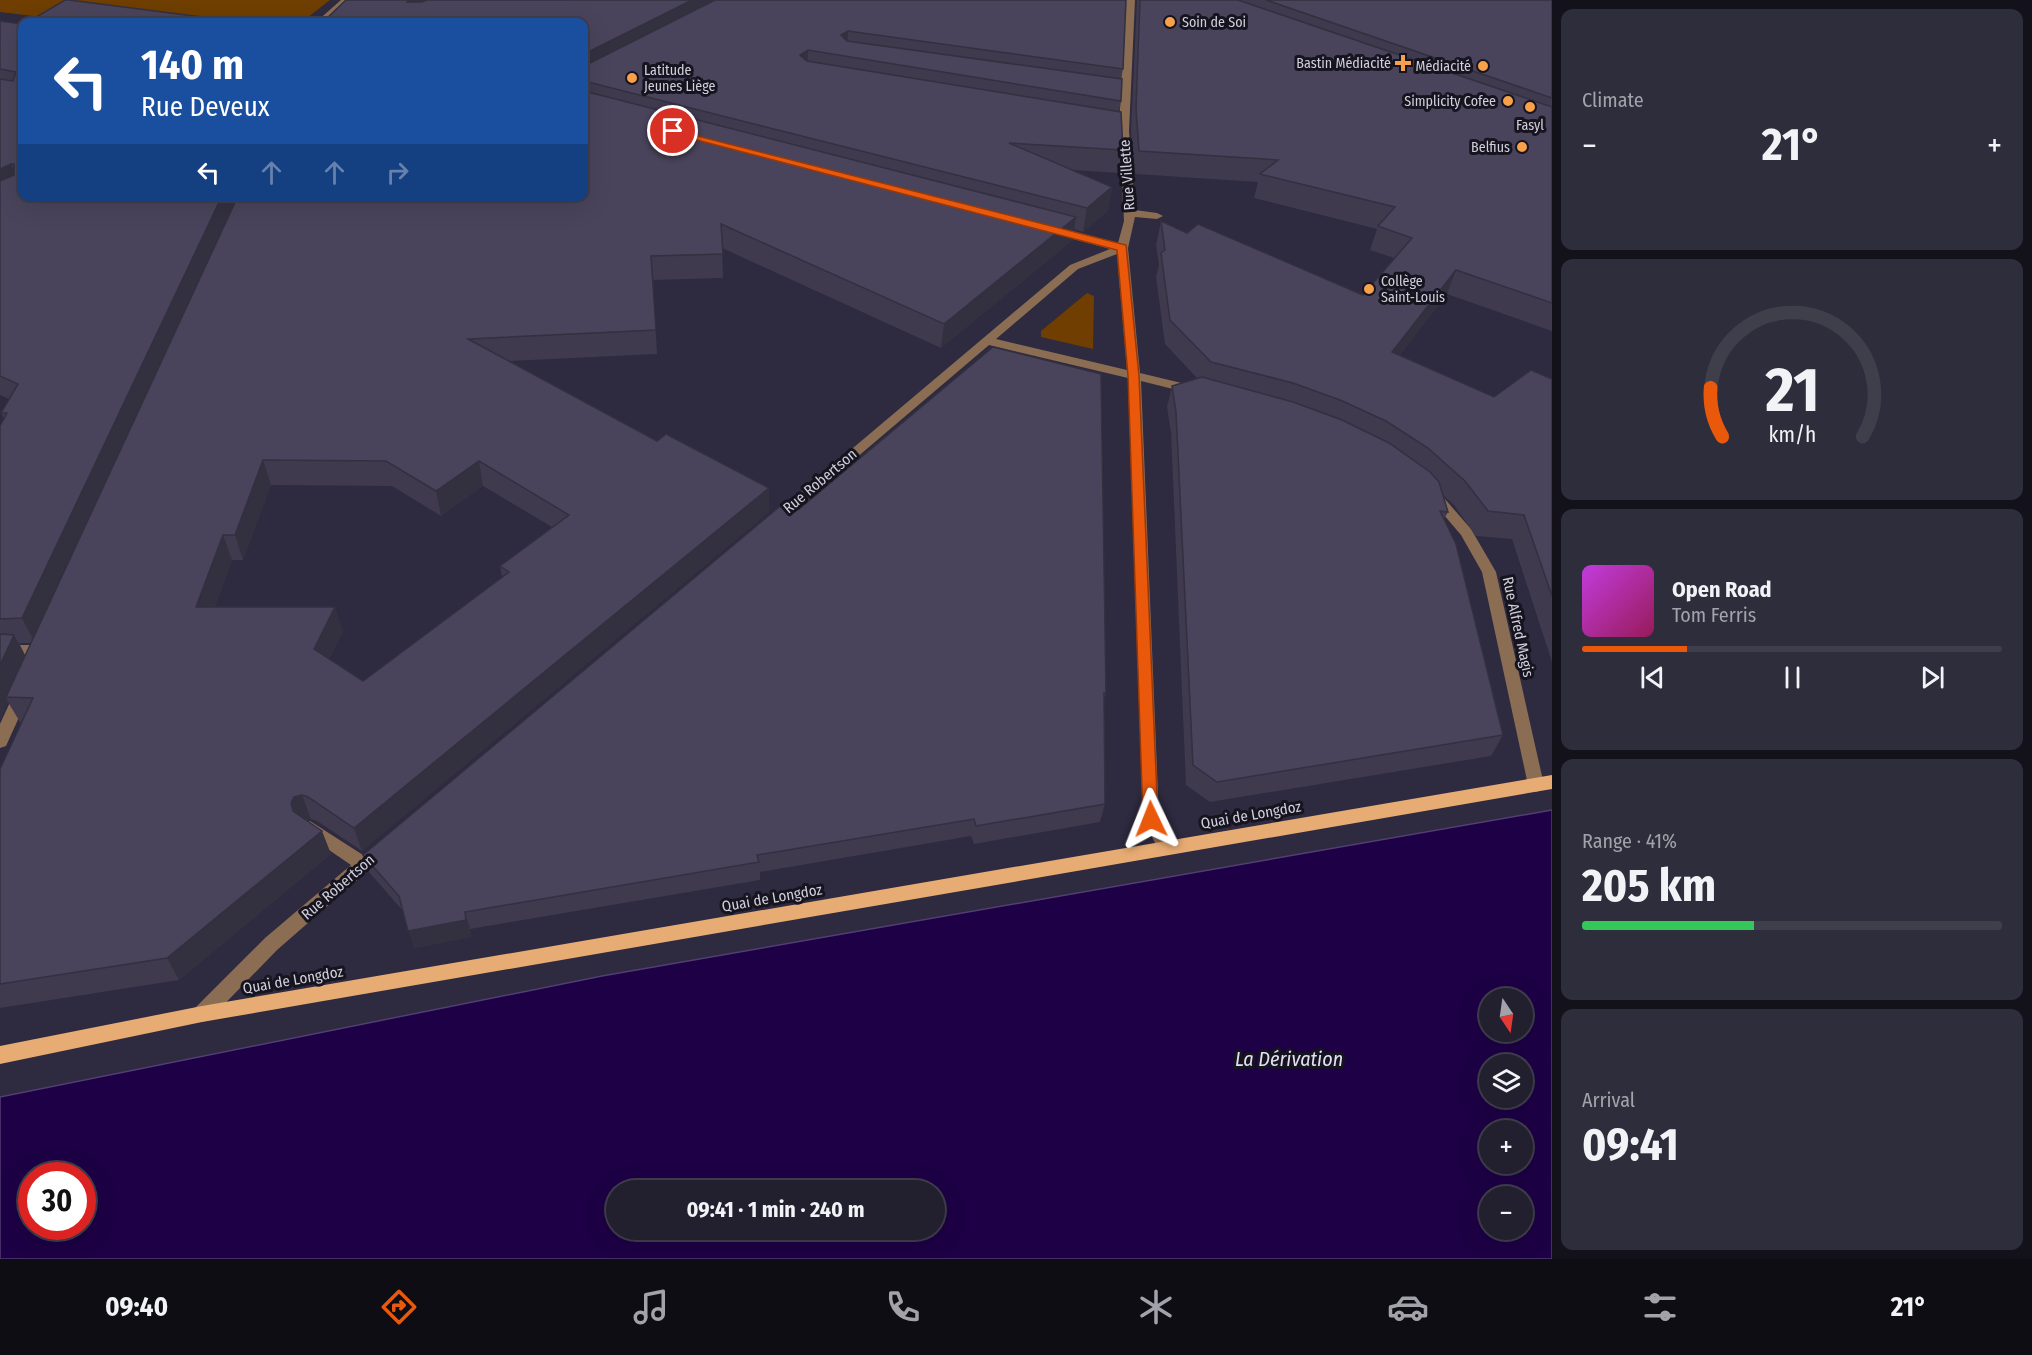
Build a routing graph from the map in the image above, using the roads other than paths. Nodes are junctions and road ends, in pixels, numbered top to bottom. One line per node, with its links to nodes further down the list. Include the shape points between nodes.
1 (347, 0): 3 (street)
2 (1130, 0): 5 (street, Rue Villette)
3 (325, 18)
4 (1113, 96): 5 (street)
5 (1125, 98): 7 (street, Rue Villette)
6 (1112, 129): 7 (street)
7 (1124, 131): 8 (street, Rue Villette)
8 (1129, 213): 9 (street); 11 (street, Rue Villette)
9 (1157, 216)
10 (1043, 228): 11 (street)
11 (1122, 248): 12 (street, Rue Robertson, via 1074,267); 13 (street, Rue Villette)
12 (987, 341): 13 (street); 16 (street, Rue Robertson)
13 (1134, 376): 14 (street); 24 (street, Rue Villette, via 1151,819)
14 (1213, 395)
15 (1420, 484): 21 (street, Rue Alfred Magis, via 1438,498 1466,532 1489,572)
16 (767, 526)
17 (0, 651): 18 (street)
18 (42, 651)
19 (28, 681): 20 (street)
20 (0, 742)
21 (1547, 783): 24 (main road, Quai de Longdoz)
22 (310, 828): 25 (street)
23 (390, 841): 25 (street, Rue Robertson)
24 (1166, 848): 26 (main road, Quai de Longdoz)
25 (363, 864): 26 (street, Rue Robertson, via 271,944)
26 (202, 1014): 27 (main road, Quai de Longdoz)
27 (0, 1055)

